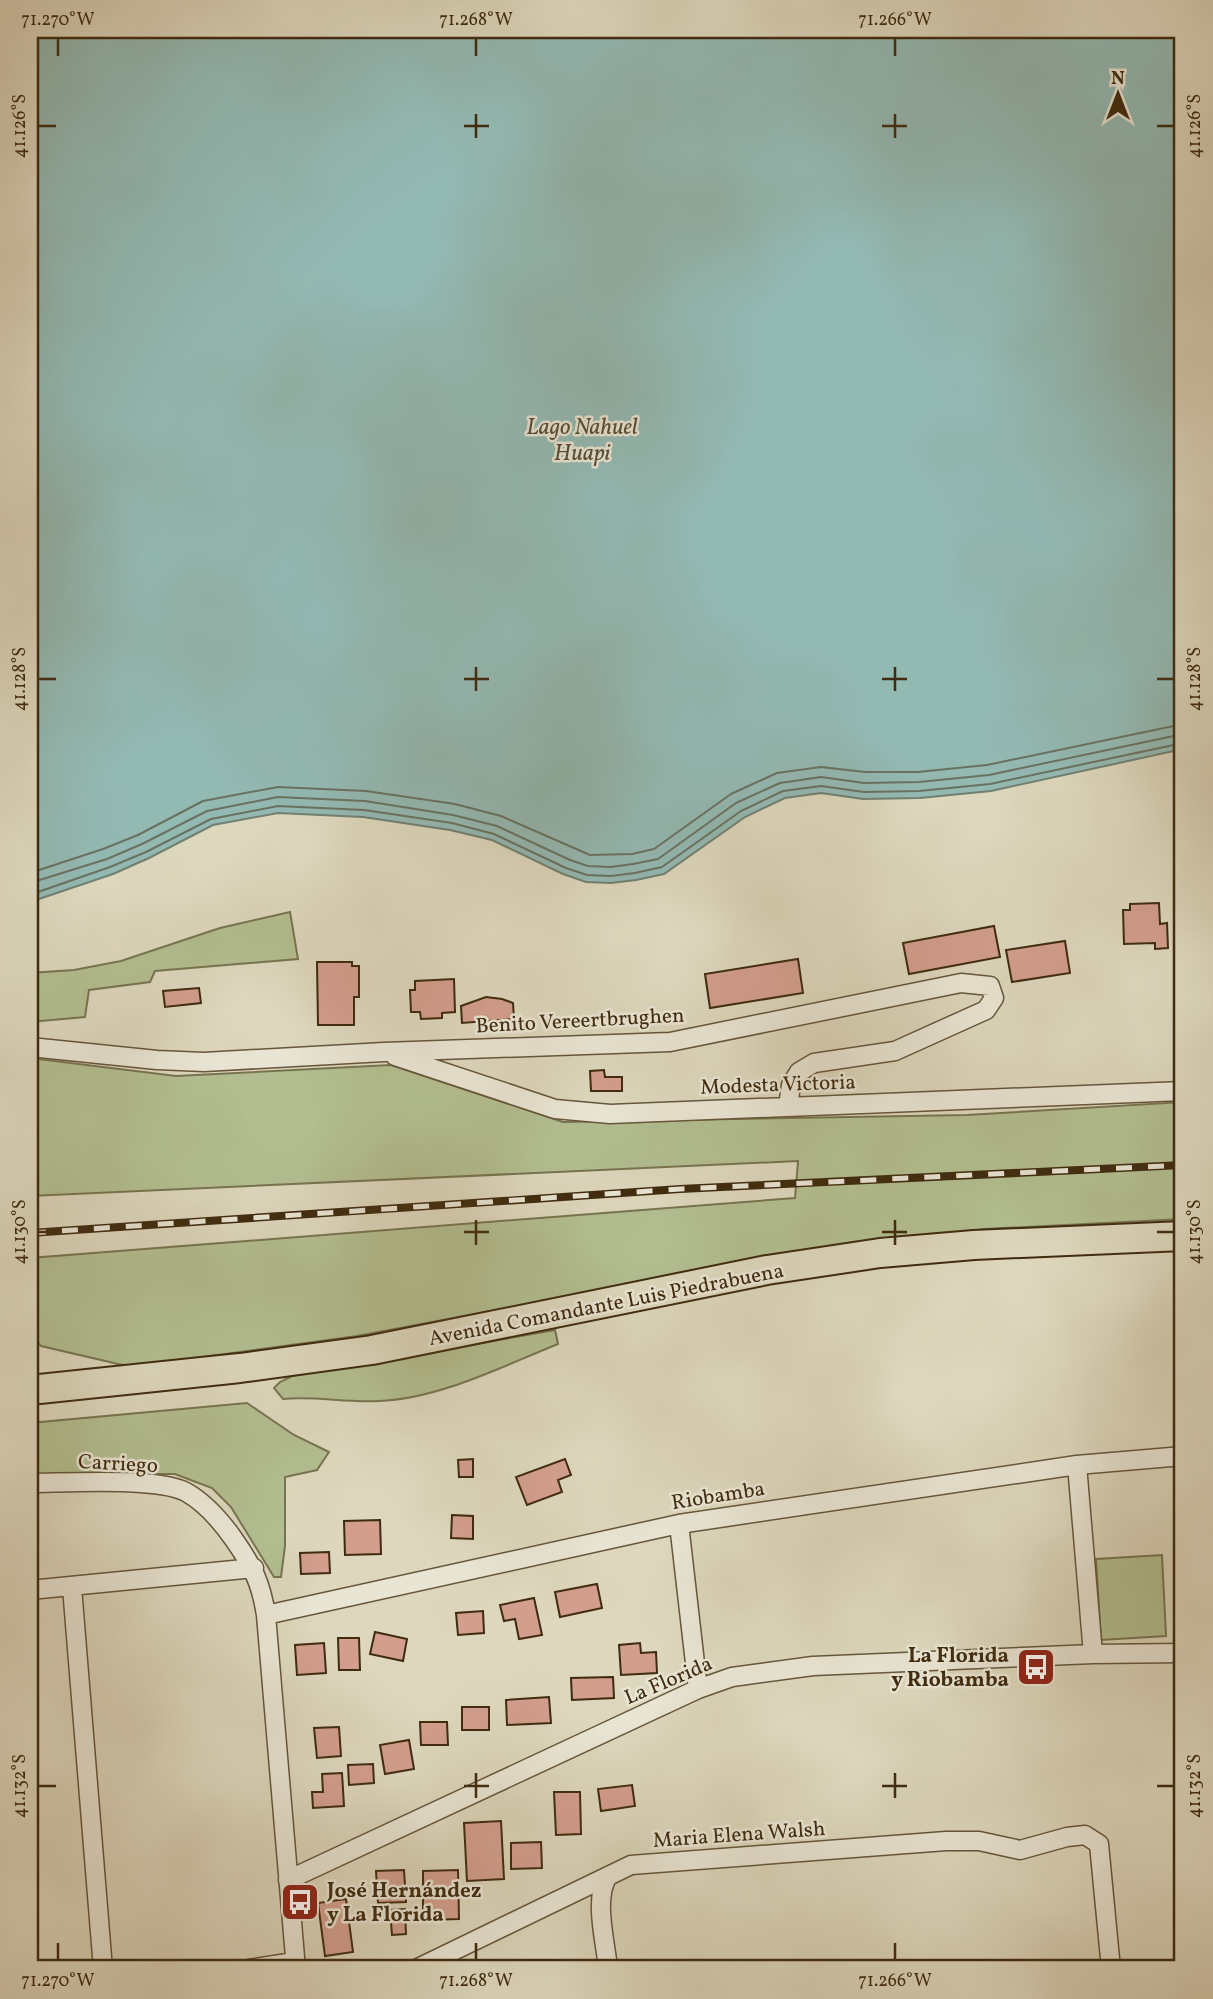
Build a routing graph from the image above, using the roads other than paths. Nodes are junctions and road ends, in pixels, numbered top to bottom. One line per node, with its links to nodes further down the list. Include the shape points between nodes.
1 (30, 1047): 2 (street, Benito Vereertbrughen, via 204,1062)
2 (384, 1052): 4 (street, Modesta Victoria, via 555,1109 610,1114); 4 (street, Benito Vereertbrughen, via 670,1042 961,983 990,986 994,998 986,1010 895,1051 814,1063 799,1072 791,1085)
3 (1183, 1091): 4 (street, Modesta Victoria)
4 (788, 1107)
5 (1183, 1237): 6 (main road, Avenida Comandante Luis Piedrabuena, via 880,1253 767,1270 372,1350)
6 (30, 1390)
7 (1183, 1456): 8 (street, Riobamba)
8 (1077, 1465): 10 (street, Riobamba); 16 (street)
9 (30, 1483): 11 (street, Carriego, via 150,1484 185,1492 219,1518)
10 (679, 1524): 14 (street, Riobamba); 17 (street)
11 (254, 1568): 12 (street); 14 (street, Carriego)
12 (72, 1587): 13 (street); 21 (street)
13 (30, 1590)
14 (266, 1615): 19 (street, Carriego)
15 (1183, 1653): 16 (street, La Florida)
16 (1093, 1654): 17 (street, La Florida, via 813,1667 732,1677)
17 (698, 1689): 19 (street, La Florida)
18 (608, 1876): 23 (street, Maria Elena Walsh); 24 (street, via 602,1885 601,1906); 25 (street, Maria Elena Walsh, via 631,1865 946,1841 979,1841 1020,1850 1085,1835 1099,1844)
19 (288, 1880): 20 (street, Carriego)
20 (295, 1966): 22 (street)
21 (103, 1969)
22 (249, 1969)
23 (416, 1969)
24 (608, 1969)
25 (1111, 1969)

